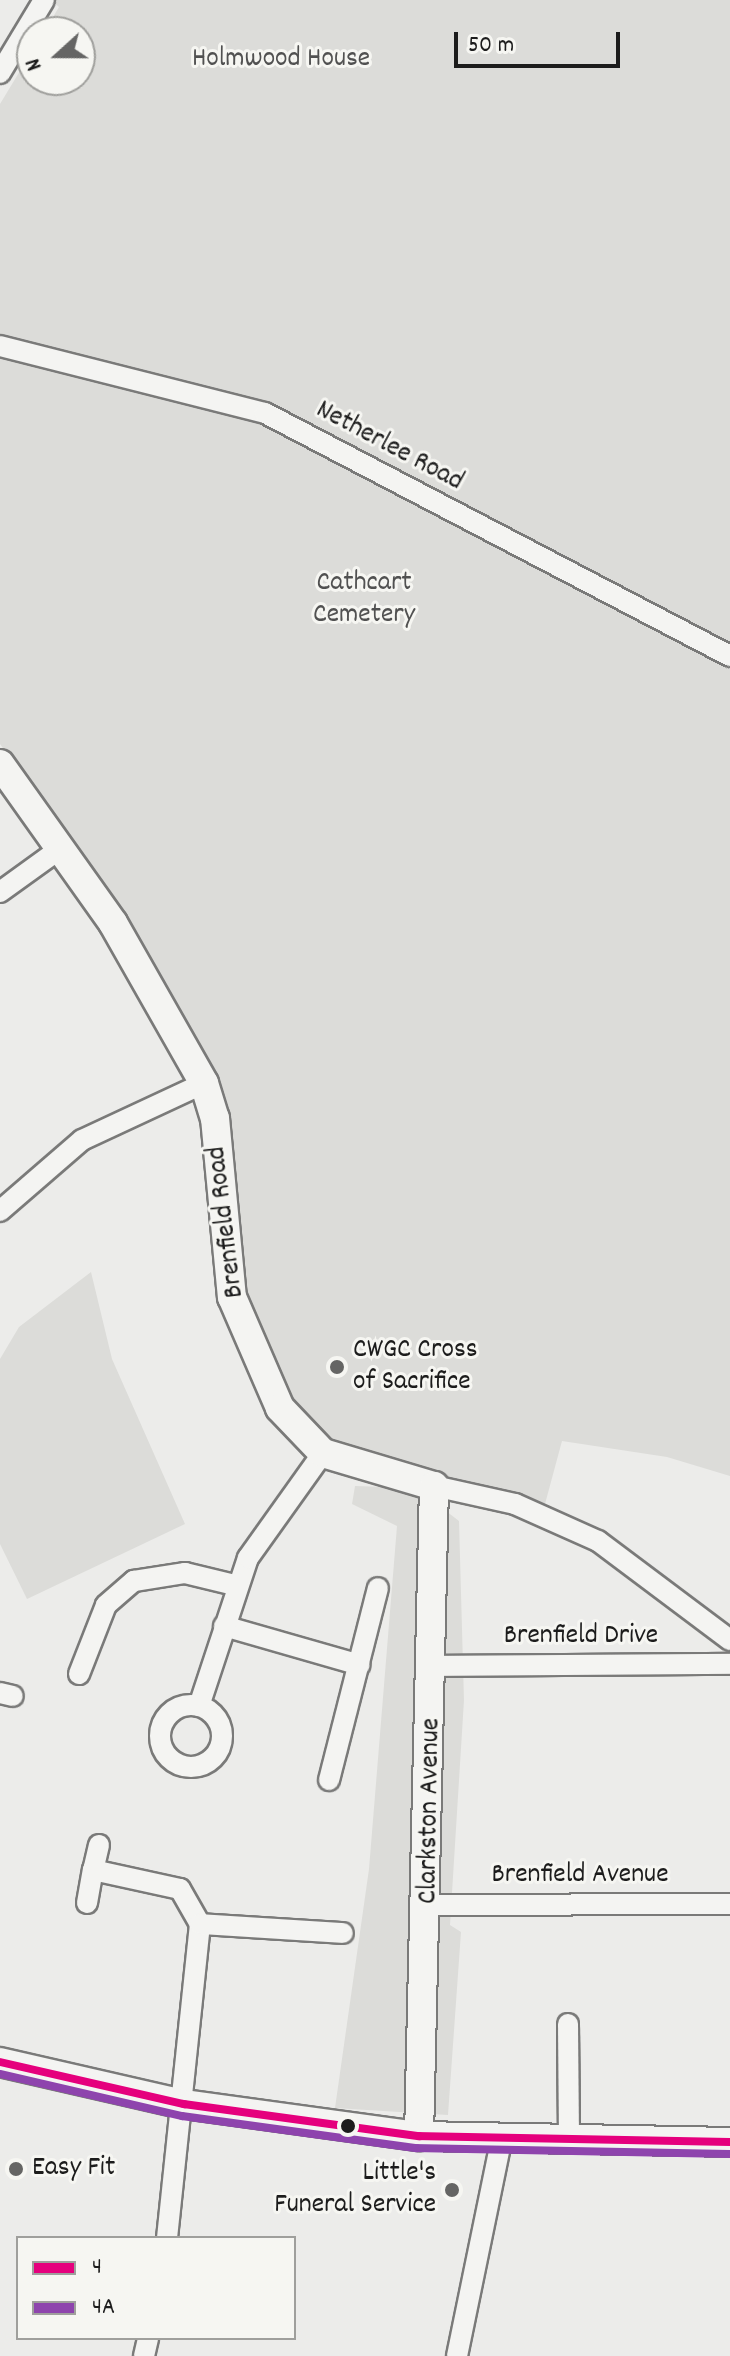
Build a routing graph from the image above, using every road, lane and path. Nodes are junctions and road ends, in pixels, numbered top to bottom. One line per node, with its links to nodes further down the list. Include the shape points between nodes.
1 (44, 0): 2 (street)
2 (0, 73)
3 (0, 346): 4 (street, Netherlee Road, via 265,413)
4 (730, 656)
5 (0, 764): 6 (street, Brenfield Road)
6 (61, 848): 7 (street); 8 (street, Brenfield Road, via 113,923)
7 (0, 892)
8 (204, 1083): 9 (street, via 82,1140); 10 (street, Brenfield Road, via 215,1118 232,1297 280,1408)
9 (0, 1211)
10 (323, 1453): 11 (street, Brenfield Road); 12 (street)
11 (434, 1486): 15 (street, Brenfield Road, via 515,1504 598,1541); 18 (street, Clarkston Avenue)
12 (235, 1585): 14 (street); 19 (street, via 185,1573 134,1581 106,1605)
13 (378, 1588): 17 (street)
14 (224, 1626): 17 (street); 20 (street)
15 (730, 1640)
16 (730, 1664): 18 (street, Brenfield Drive)
17 (360, 1665): 21 (street)
18 (433, 1666): 26 (street, Clarkston Avenue)
19 (79, 1674)
20 (199, 1706)
21 (329, 1780)
22 (99, 1845): 23 (street)
23 (93, 1870): 24 (street); 27 (street, via 180,1889)
24 (87, 1903)
25 (730, 1904): 26 (street, Brenfield Avenue)
26 (430, 1905): 32 (street, Clarkston Avenue)
27 (200, 1924): 28 (street); 31 (street)
28 (343, 1933)
29 (568, 2024): 34 (street)
30 (0, 2062): 31 (street)
31 (184, 2104): 32 (street); 36 (street)
32 (419, 2136): 33 (street)
33 (501, 2141): 34 (street); 37 (street)
34 (569, 2142): 35 (street)
35 (730, 2142)
36 (167, 2236)
37 (457, 2356)

